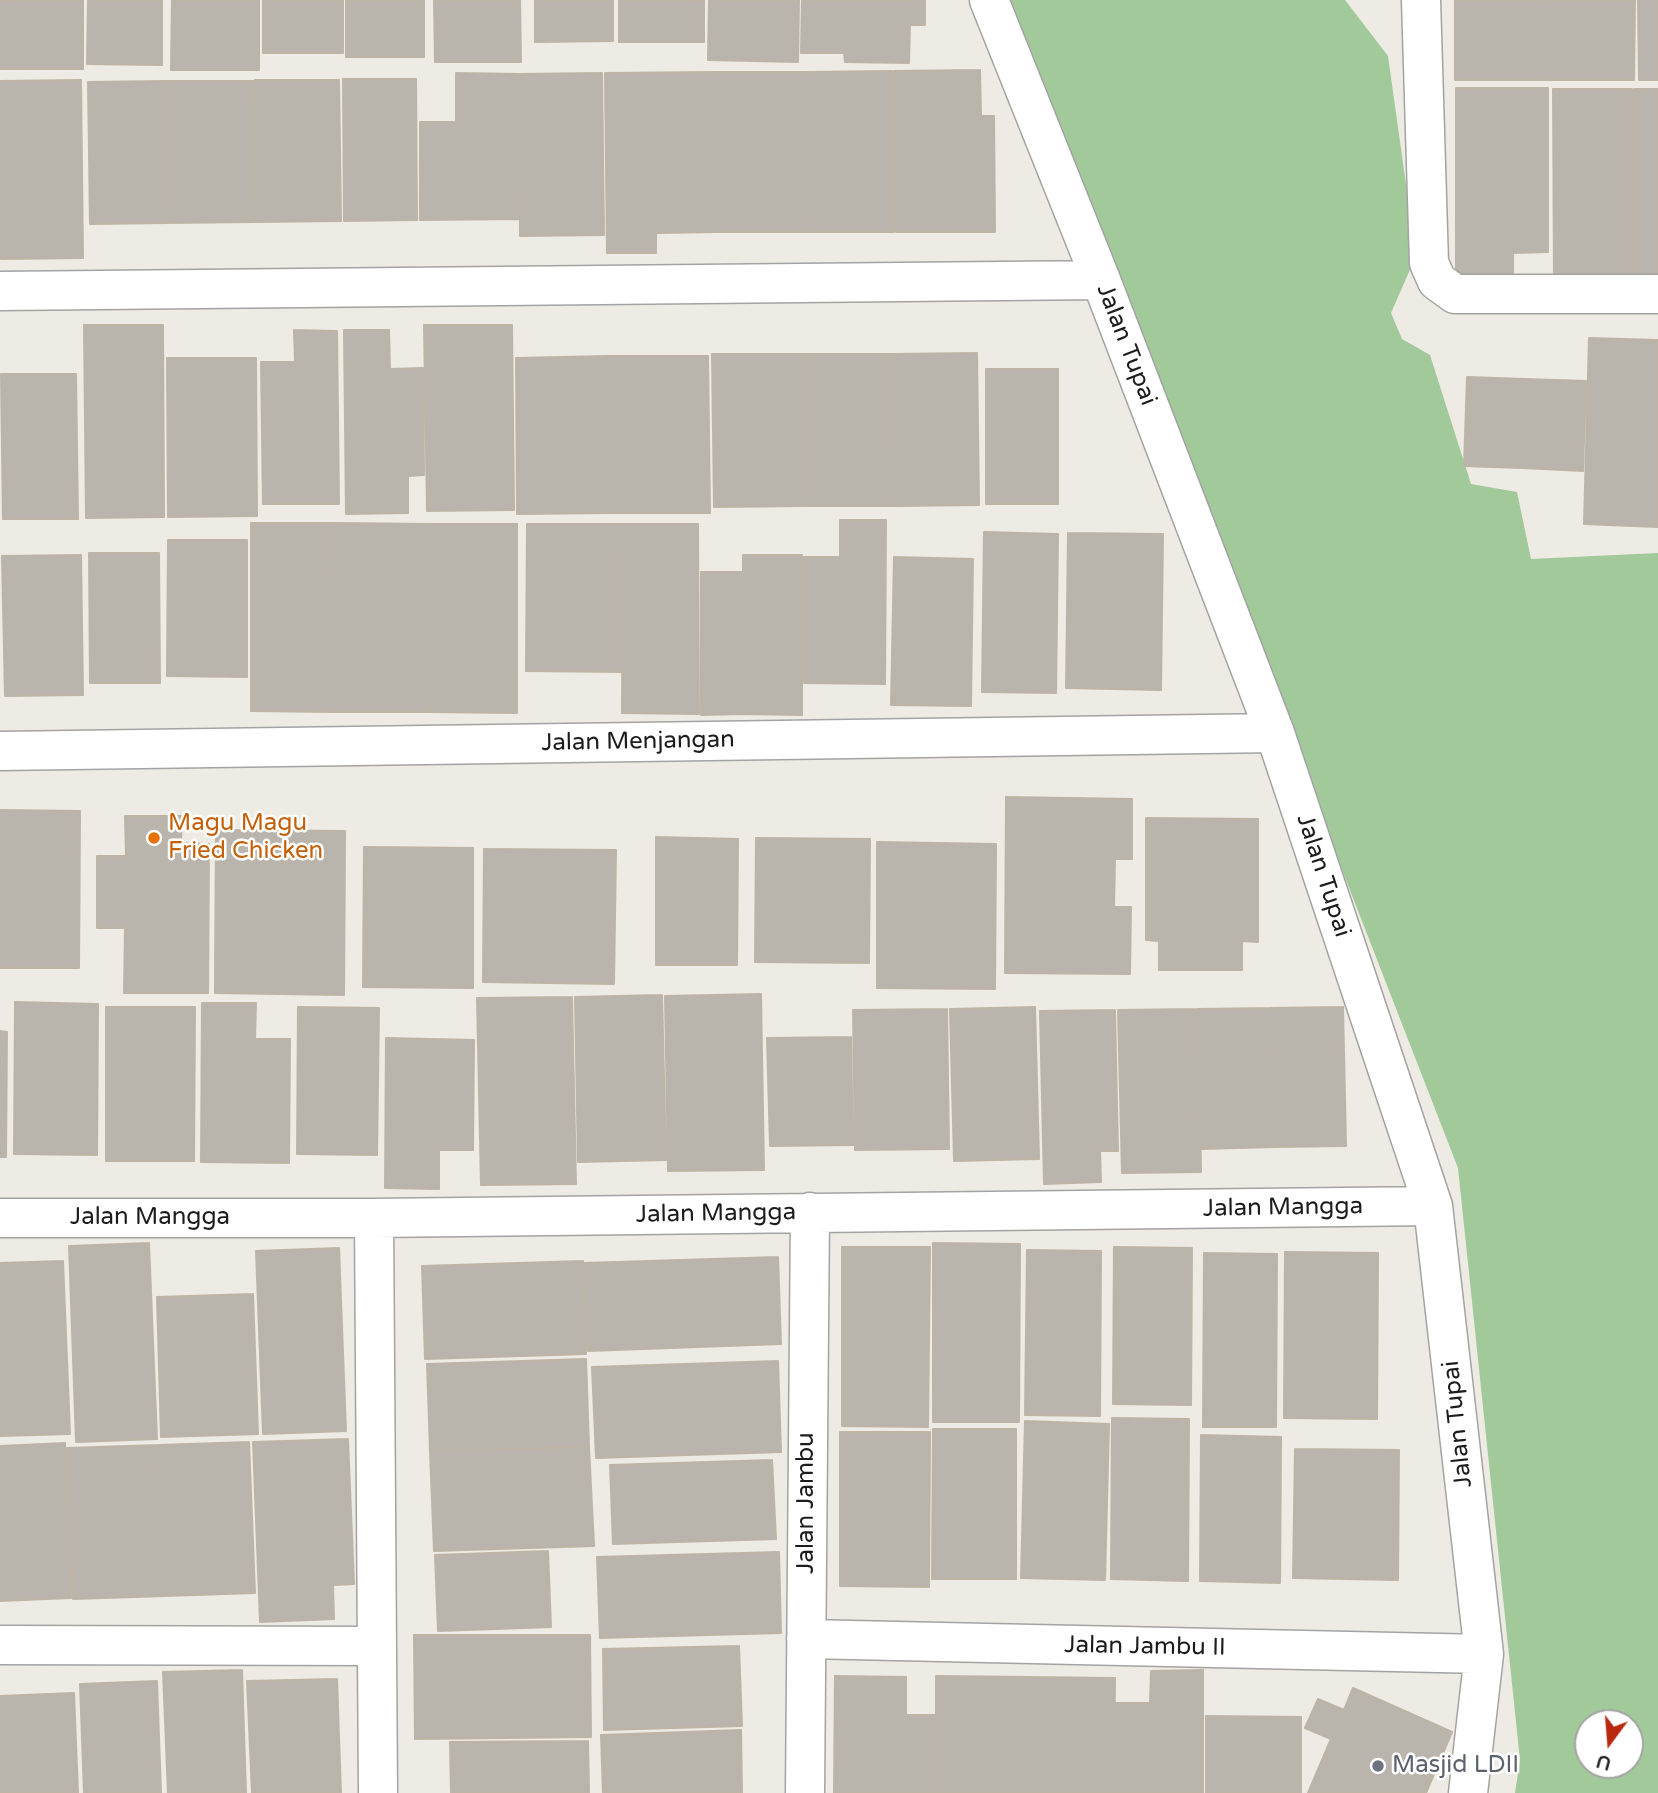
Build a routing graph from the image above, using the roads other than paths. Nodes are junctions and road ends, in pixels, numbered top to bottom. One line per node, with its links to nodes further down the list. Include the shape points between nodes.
1 (989, 0): 3 (street, Jalan Tupai)
2 (1421, 0): 5 (street, via 1429,262 1437,281 1455,294)
3 (1101, 280): 4 (street); 6 (street, Jalan Tupai)
4 (0, 291)
5 (1658, 294)
6 (1275, 733): 7 (street, Jalan Menjangan); 8 (street, Jalan Tupai)
7 (0, 751)
8 (1433, 1206): 9 (street, Jalan Mangga); 15 (street, Jalan Tupai)
9 (810, 1212): 11 (street, Jalan Mangga); 12 (street, Jalan Jambu)
10 (0, 1218): 11 (street, Jalan Mangga)
11 (374, 1218): 14 (street)
12 (806, 1639): 15 (street, Jalan Jambu II); 17 (street, Jalan Jambu)
13 (0, 1645): 14 (street)
14 (377, 1646): 16 (street)
15 (1484, 1654): 18 (street, Jalan Tupai)
16 (378, 1793)
17 (805, 1793)
18 (1468, 1793)

